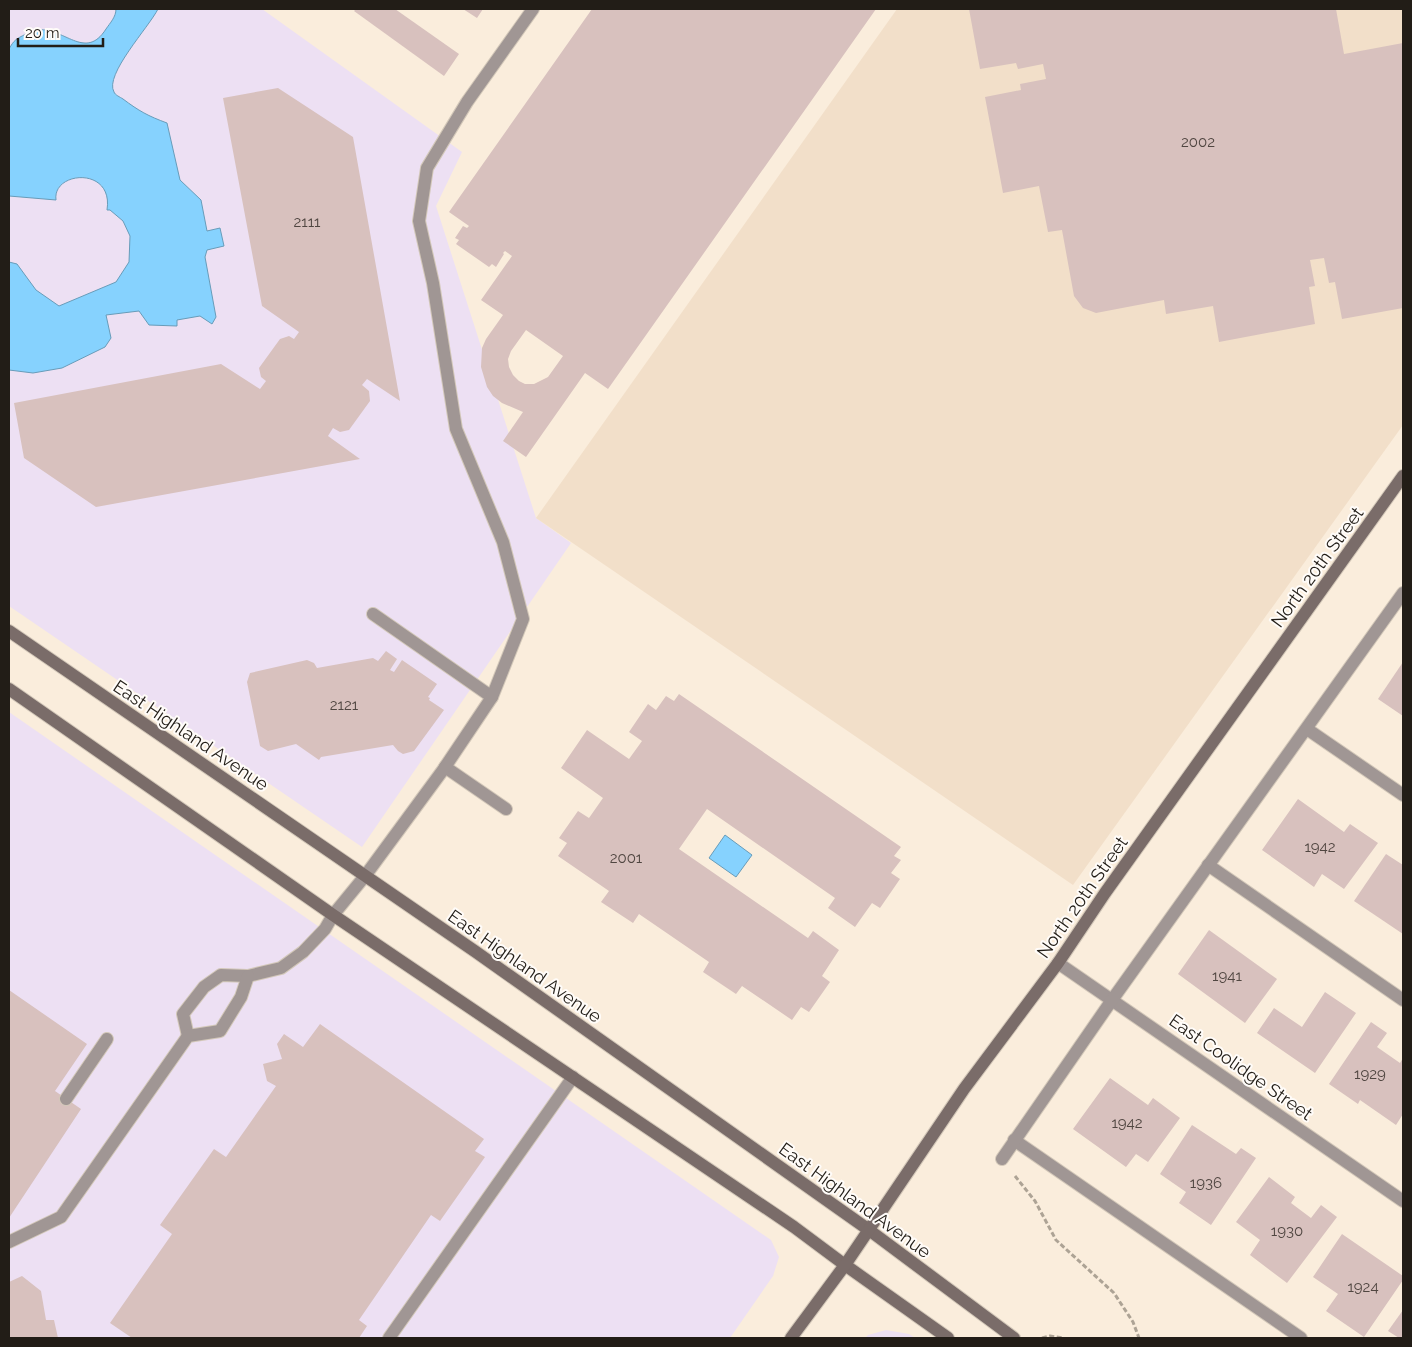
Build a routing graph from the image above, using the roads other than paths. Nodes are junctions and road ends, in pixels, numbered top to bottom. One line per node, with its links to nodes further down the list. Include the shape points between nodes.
1 (533, 9): 7 (street, via 467,102 427,168 419,221 433,283 456,429 503,542 523,619)
2 (1403, 476): 15 (main road, North 20th Street)
3 (1403, 593): 8 (street)
4 (373, 614): 7 (street)
5 (9, 631): 13 (main road, East Highland Avenue)
6 (9, 689): 14 (main road)
7 (492, 697): 9 (street)
8 (1306, 729): 10 (street); 12 (street)
9 (445, 768): 11 (street); 13 (street)
10 (1403, 795)
11 (506, 809)
12 (1208, 865): 17 (street); 18 (street)
13 (365, 876): 14 (street); 26 (main road, East Highland Avenue)
14 (333, 915): 16 (street, via 325,929 303,952 281,968); 21 (main road)
15 (1058, 963): 17 (street, East Coolidge Street); 26 (main road, North 20th Street, via 964,1089)
16 (248, 976): 19 (street, via 241,997 220,1031); 19 (street, via 221,975 204,987 183,1014)
17 (1112, 1000): 23 (street); 25 (street, East Coolidge Street)
18 (1403, 1000)
19 (188, 1036): 27 (street, via 61,1217)
20 (107, 1039): 22 (street)
21 (573, 1077): 28 (main road, via 794,1227); 29 (street)
22 (66, 1099)
23 (1014, 1140): 24 (street); 33 (street)
24 (1002, 1159)
25 (1403, 1200)
26 (869, 1230): 28 (main road, North 20th Street); 32 (main road, East Highland Avenue)
27 (9, 1242)
28 (844, 1265): 30 (main road, North 20th Street); 31 (main road)
29 (389, 1338)
30 (791, 1338)
31 (948, 1338)
32 (1014, 1338)
33 (1301, 1338)

